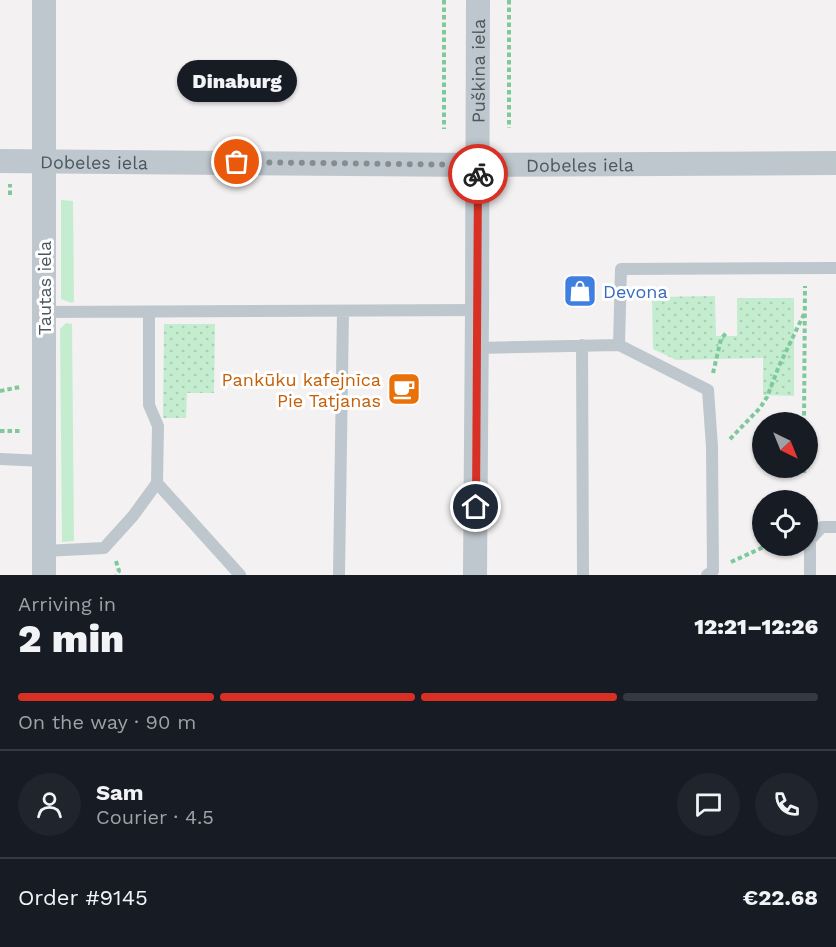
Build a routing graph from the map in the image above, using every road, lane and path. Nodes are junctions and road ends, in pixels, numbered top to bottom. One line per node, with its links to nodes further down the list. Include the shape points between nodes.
1 (44, 0): 8 (street, Tautas iela)
2 (444, 0): 6 (path)
3 (478, 0): 10 (street, Puškina iela)
4 (509, 0): 5 (path)
5 (509, 128)
6 (444, 129)
7 (0, 160): 8 (street, Dobeles iela)
8 (44, 161): 10 (street, Dobeles iela); 15 (street, Tautas iela)
9 (836, 164): 10 (street, Dobeles iela)
10 (478, 165): 13 (street, Puškina iela)
11 (805, 267): 12 (lane); 17 (path); 20 (lane, via 621,269)
12 (836, 268)
13 (477, 310): 14 (lane); 21 (street, Puškina iela)
14 (343, 311): 16 (lane); 34 (lane)
15 (44, 312): 16 (lane); 26 (street, Tautas iela)
16 (149, 312): 27 (lane, via 149,405 158,426)
17 (805, 312): 23 (path); 24 (path, via 767,397)
18 (727, 332): 22 (path, via 721,339)
19 (582, 345): 20 (lane); 21 (lane); 36 (lane)
20 (620, 345): 22 (lane)
21 (477, 348): 35 (street, Puškina iela)
22 (708, 390): 31 (lane, via 712,447)
23 (804, 412)
24 (729, 440)
25 (0, 459): 26 (lane)
26 (44, 461): 29 (street, Tautas iela)
27 (157, 483): 29 (lane, via 104,548); 33 (lane)
28 (836, 527): 37 (lane, via 822,527 810,540)
29 (44, 551): 32 (street, Tautas iela)
30 (752, 553): 31 (path)
31 (710, 573)
32 (44, 575)
33 (240, 575)
34 (339, 575)
35 (476, 575)
36 (583, 575)
37 (810, 575)

